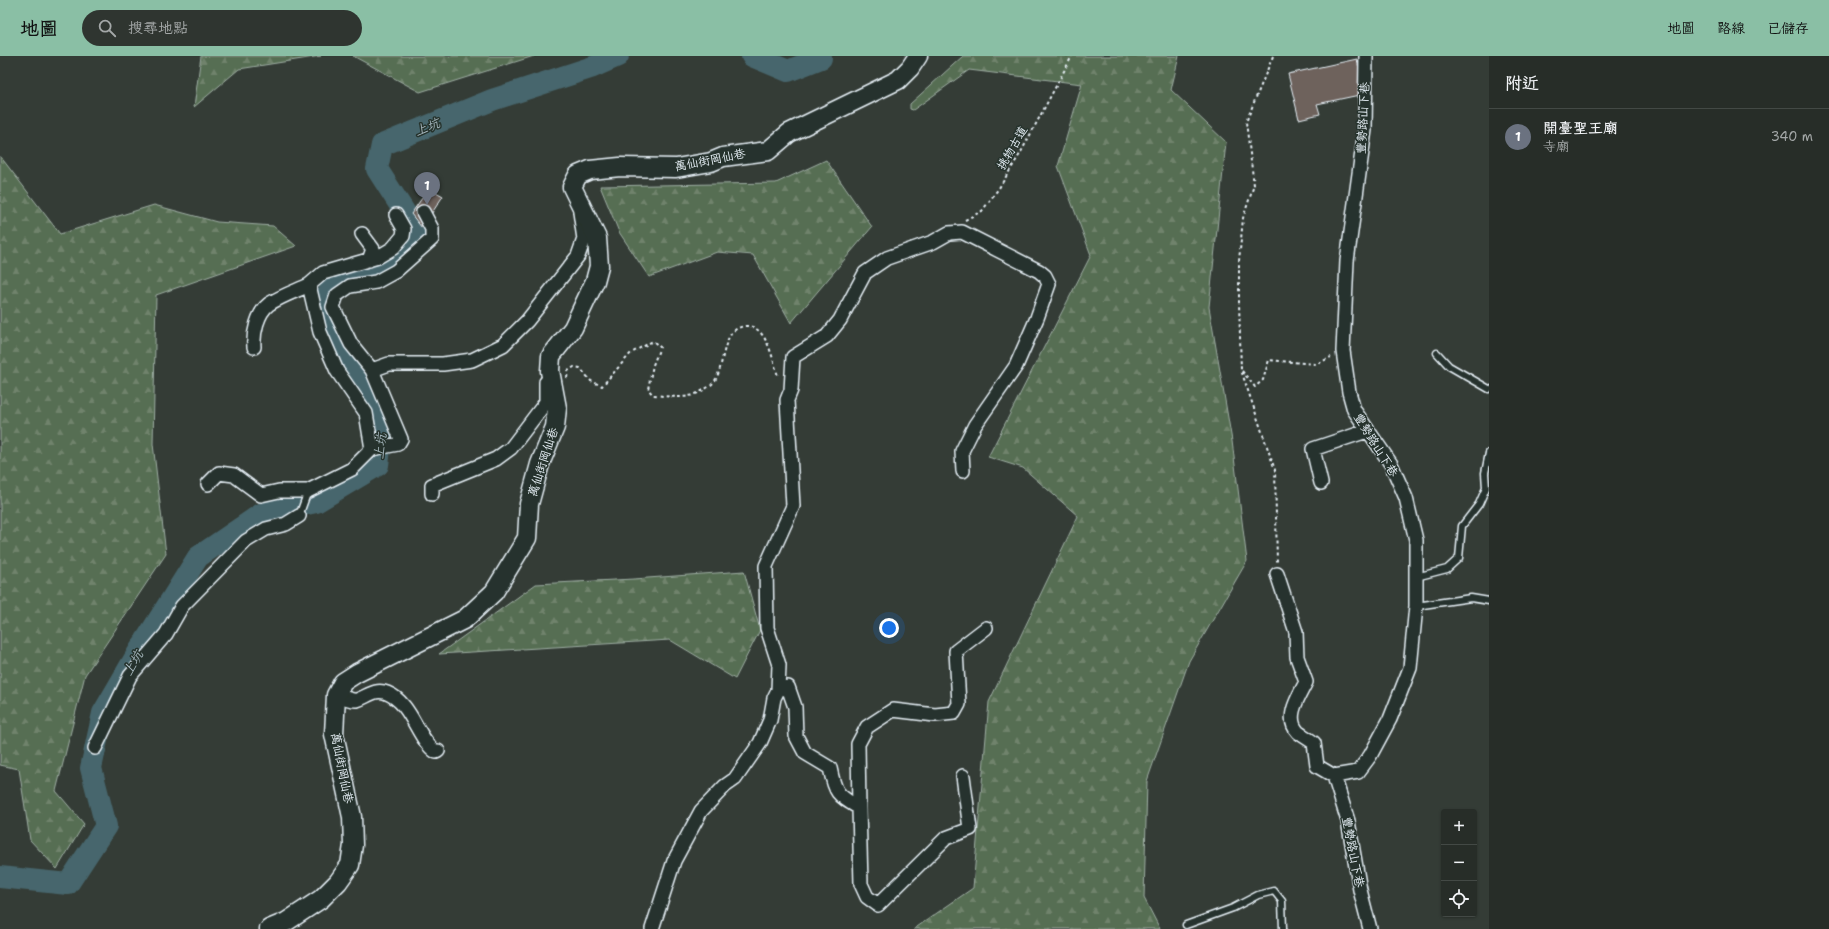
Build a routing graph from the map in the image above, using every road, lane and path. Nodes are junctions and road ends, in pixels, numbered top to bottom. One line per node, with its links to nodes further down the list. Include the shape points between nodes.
1 (918, 56): 5 (street, 萬仙街岡仙巷, via 898,80 789,133 768,150 676,168 620,167 590,170 578,175 572,187)
2 (1072, 56): 8 (path, 挑物古道, via 999,188 982,211 957,224)
3 (1273, 56): 16 (path, via 1246,122 1254,185 1243,218 1239,260)
4 (1366, 56): 13 (street, 豐勢路山下巷, via 1365,130 1347,261)
5 (578, 202): 15 (street, via 584,239 578,256 527,321 503,345 472,360 443,364 389,364); 17 (street, 萬仙街岡仙巷, via 597,238 599,266 573,328 551,356)
6 (423, 212): 15 (street, via 432,229 432,239 396,271 376,282 350,286 337,295 333,307 351,344)
7 (396, 215): 10 (street, via 404,229 403,236 393,248)
8 (949, 233): 24 (street, via 962,232 1039,271 1045,276 1048,284 1038,318 1016,366 975,426 962,451); 35 (street, via 933,242 887,258 865,273 840,320 827,336 793,357 787,400 792,506 766,566 767,628 779,665)
9 (362, 234): 10 (street, via 373,249)
10 (368, 260): 11 (street, via 323,273)
11 (309, 285): 12 (street, via 268,305 253,336); 22 (street, via 320,332 337,371 366,413)
12 (254, 347)
13 (1343, 351): 16 (path, via 1317,364 1269,360 1263,380 1255,387); 21 (street, 豐勢路山下巷, via 1354,410)
14 (1437, 353): 20 (lane, via 1449,366)
15 (372, 370): 22 (street, via 401,439 398,444)
16 (1241, 370): 30 (path, via 1275,470)
17 (550, 371): 28 (street, via 546,377 546,402 511,448 496,459 432,485); 36 (street, 萬仙街岡仙巷, via 557,408 555,427 540,464 531,497 527,538 494,592 465,619 343,682)
18 (779, 378): 19 (path, via 764,335 750,326 739,327 732,334 725,346 712,384 688,398 653,395 648,389 660,347 653,341 631,353 602,386 591,381 580,368 574,367 568,371)
19 (566, 384)
20 (1489, 389)
21 (1367, 431): 25 (street, via 1313,449); 31 (street, 豐勢路山下巷, via 1391,464 1406,498 1416,540)
22 (372, 449): 27 (street, via 352,469)
23 (1489, 453): 31 (lane, via 1485,473 1486,488 1479,504 1462,526 1459,558 1447,569)
24 (963, 471)
25 (1321, 483)
26 (208, 484): 27 (street, via 219,473 234,475 261,495 279,491)
27 (308, 491): 29 (lane)
28 (432, 494)
29 (299, 516): 37 (street, via 286,524 266,529 246,541 182,606 166,634 130,676)
30 (1277, 574): 40 (street, via 1296,632 1297,657 1306,682 1292,713 1293,722 1298,731 1314,743 1317,766)
31 (1416, 577): 33 (street, 豐勢路山下巷)
32 (1489, 601): 33 (lane, via 1470,598)
33 (1416, 606): 40 (street, 豐勢路山下巷, via 1410,668 1390,719 1370,756 1358,772)
34 (986, 628): 41 (street, via 956,650 959,704 954,713 893,710 867,727 858,744)
35 (778, 690): 41 (street, via 788,688 795,706 796,736 805,753 830,768 834,788); 44 (street, via 770,720 760,743 735,779 701,810 674,861)
36 (336, 695): 38 (street, via 356,700 377,691 387,693 414,719 428,747); 43 (street, 萬仙街岡仙巷, via 334,734 352,817 353,845 350,865 321,899 286,922)
37 (95, 748)
38 (438, 751)
39 (963, 776): 41 (street, via 970,830 946,838 878,905 867,897 861,884)
40 (1334, 776): 46 (street, 豐勢路山下巷, via 1348,821 1360,890)
41 (859, 808)
42 (1186, 925): 45 (lane, via 1233,908 1258,895 1274,891 1282,901)
43 (270, 929)
44 (652, 929)
45 (1283, 929)
46 (1370, 929)

